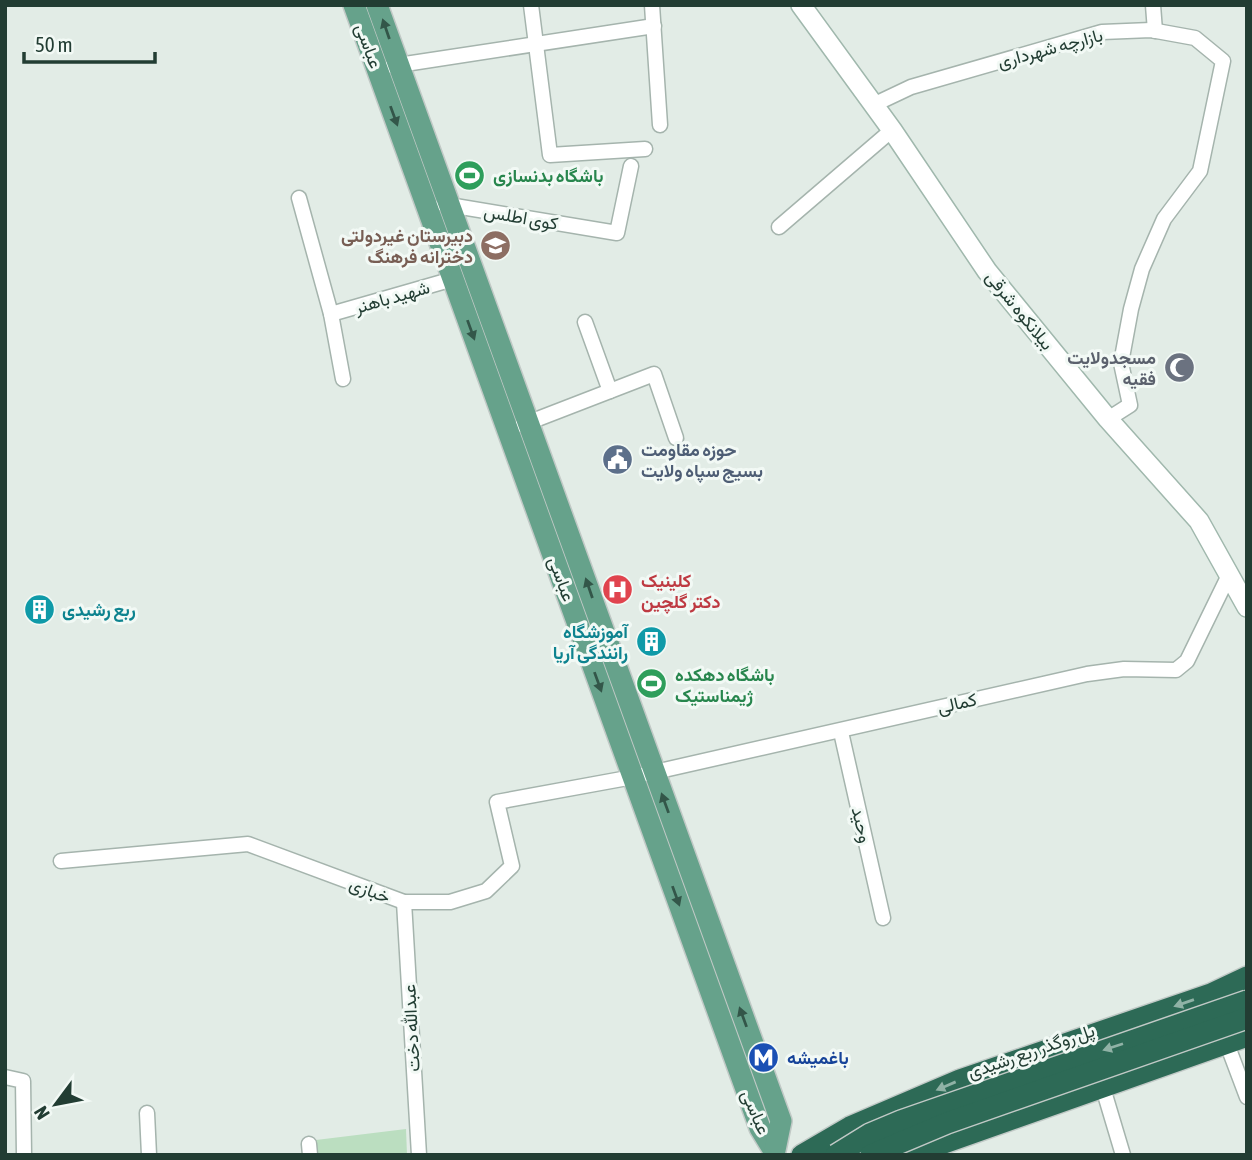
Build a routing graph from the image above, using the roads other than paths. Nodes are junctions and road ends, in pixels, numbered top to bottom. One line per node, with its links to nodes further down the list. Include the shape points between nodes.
1 (377, 5): 10 (main road, عباسى, one-way to 1)
2 (531, 5): 9 (street)
3 (652, 5): 7 (street)
4 (801, 5): 11 (main road, بیلانکوه شرقی)
5 (1153, 5): 8 (street)
6 (360, 10): 10 (main road, عباسى)
7 (654, 26): 9 (street); 12 (street)
8 (1155, 31): 11 (street, بازارچه شهرداری, via 1102,32 911,87); 25 (street, بازارچه شهرداری, via 1195,37 1223,61 1200,171 1164,219 1130,309 1121,363 1130,405)
9 (534, 44): 10 (street); 14 (street, via 550,155)
10 (387, 67): 17 (main road, عباسى, one-way to 17); 18 (main road, عباسى)
11 (873, 105): 13 (main road, بیلانکوه شرقی)
12 (660, 125)
13 (892, 130): 19 (street); 25 (main road, بیلانکوه شرقی, via 987,271)
14 (645, 149)
15 (631, 166): 18 (street, کوی اطلس, via 617,233)
16 (299, 198): 21 (street, شهید باهنر)
17 (425, 201): 18 (street, کوی اطلس); 20 (main road, عباسى)
18 (451, 205): 26 (main road, عباسى)
19 (779, 227)
20 (453, 279): 21 (street, شهید باهنر); 27 (main road, عباسى, one-way to 27)
21 (331, 314): 23 (street, شهید باهنر)
22 (585, 322): 24 (street)
23 (343, 379)
24 (610, 391): 26 (street); 28 (street, via 654,374)
25 (1108, 419): 29 (main road, بیلانکوه شرقی, via 1199,521)
26 (530, 421): 27 (street); 32 (main road, عباسى, one-way to 26)
27 (508, 430): 33 (main road, عباسى, one-way to 33)
28 (676, 438)
29 (1229, 575): 30 (main road, بیلانکوه شرقی); 31 (street, کمالی, via 1187,661 1176,670 1087,674)
30 (1247, 607)
31 (841, 732): 32 (street, کمالی); 36 (street, وحید)
32 (654, 773): 33 (street, کمالی); 47 (main road, عباسى, one-way to 32, via 780,1121)
33 (633, 778): 35 (street, خبازی, via 497,802 512,866 486,891 450,902); 47 (main road, عباسى, one-way to 47, via 760,1128)
34 (61, 861): 35 (street, خبازی, via 248,844)
35 (404, 902): 50 (street, عبدالله دخت)
36 (883, 918)
37 (1247, 977): 41 (highway, one-way to 41)
38 (1247, 1001): 52 (highway, پل روگذر ربع رشیدی, one-way to 52, bridge, via 901,1121)
39 (1247, 1018): 53 (highway, bridge, via 947,1123)
40 (1237, 1040): 43 (highway); 44 (street)
41 (1031, 1055): 45 (highway, via 1021,1069 1020,1086 1029,1099); 51 (highway, one-way to 51, via 849,1127)
42 (5, 1077): 48 (street, via 23,1081)
43 (1103, 1088): 45 (highway); 55 (street)
44 (1247, 1097)
45 (1048, 1106): 54 (highway)
46 (147, 1113): 49 (street)
47 (774, 1153)
48 (24, 1155)
49 (149, 1155)
50 (419, 1155)
51 (802, 1155)
52 (836, 1155)
53 (871, 1155)
54 (910, 1155)
55 (1123, 1155)

